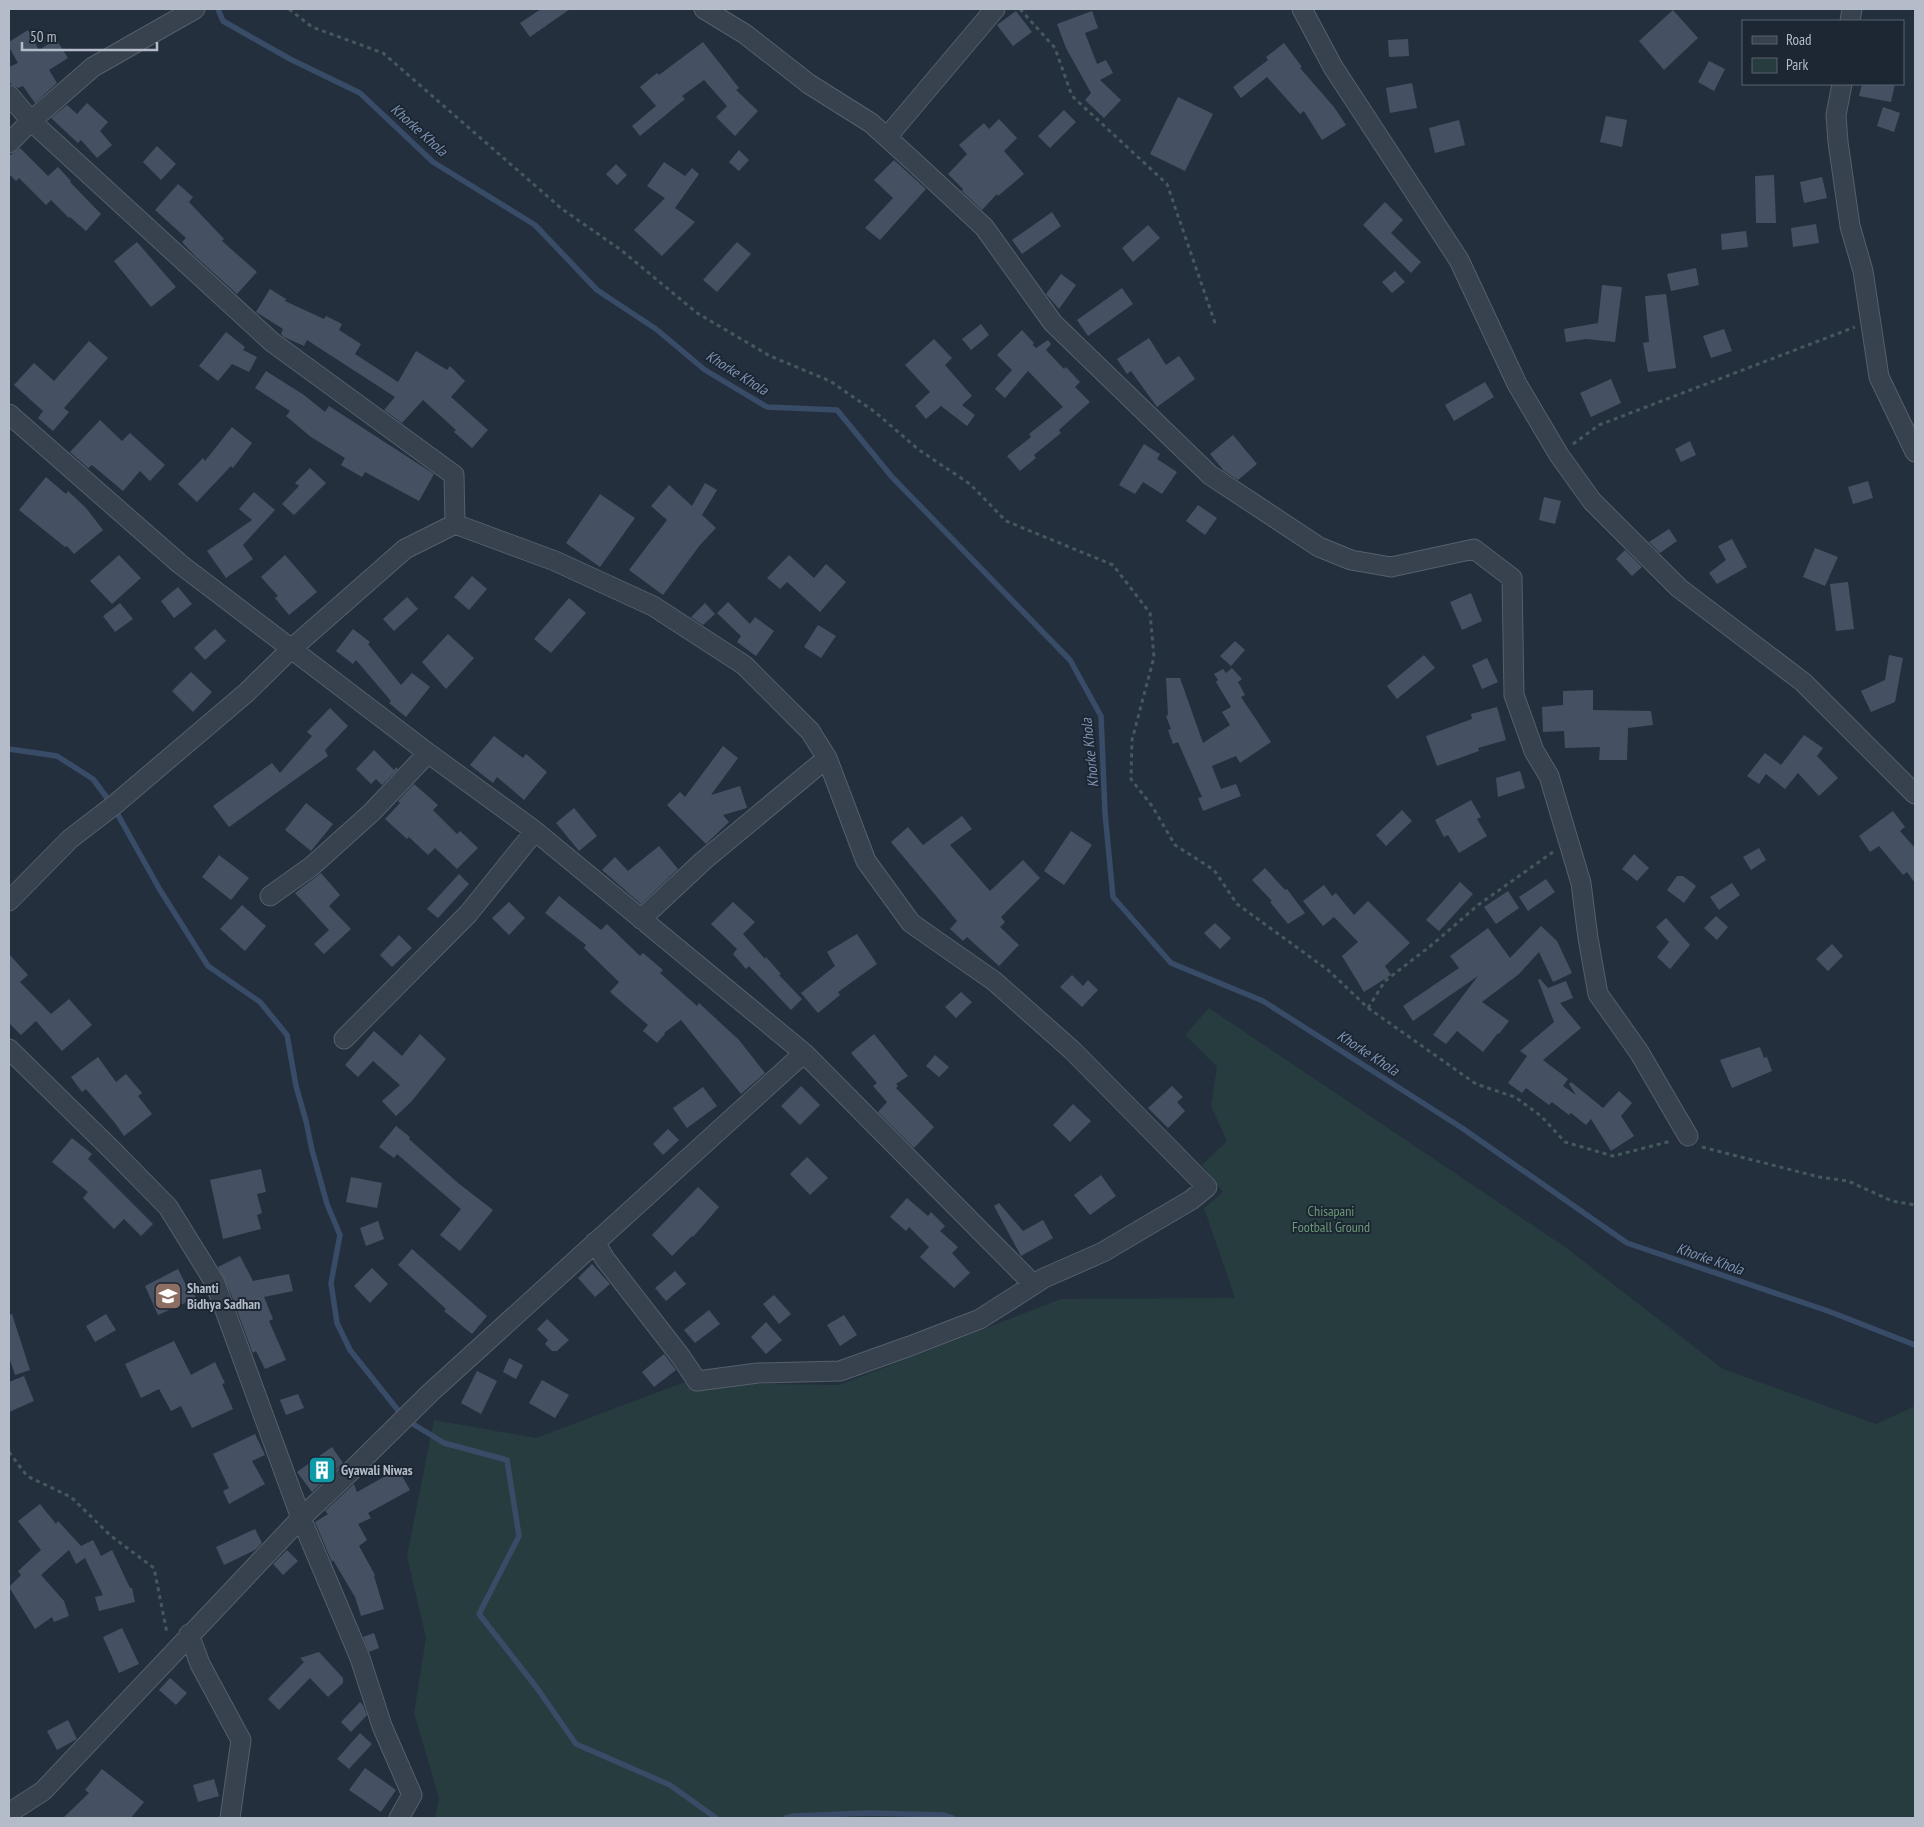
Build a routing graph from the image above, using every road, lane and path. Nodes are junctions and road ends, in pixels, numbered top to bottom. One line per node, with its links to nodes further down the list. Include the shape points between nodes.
1 (196, 9): 9 (street, via 93,67)
2 (289, 9): 27 (path, via 312,27 383,53 562,209 621,250 697,313 770,356 830,381 875,412 918,450 970,484 1006,521 1112,565 1150,613 1154,649 1132,740 1131,779 1175,845 1214,870 1237,904 1328,970)
3 (704, 9): 10 (street, via 746,34 809,84 871,123)
4 (995, 9): 10 (street)
5 (1020, 9): 13 (path, via 1055,48 1072,96 1167,184)
6 (1302, 9): 16 (street, via 1333,67 1459,260 1517,384)
7 (1842, 85): 12 (street, via 1836,115 1838,142 1850,226 1863,270)
8 (9, 95): 9 (street)
9 (31, 121): 11 (street); 17 (street, via 272,342 454,475)
10 (887, 137): 23 (street, via 984,227 1053,323 1210,475 1319,547 1351,560 1391,566 1474,549 1512,578 1514,695 1534,751 1549,776)
11 (9, 143)
12 (1870, 322): 15 (street, via 1879,377); 16 (path, via 1599,425)
13 (1216, 326)
14 (9, 414): 18 (street, via 180,564)
15 (1915, 452)
16 (1559, 455): 21 (street, via 1592,501 1679,588 1803,682)
17 (455, 524): 18 (street, via 405,549); 20 (street, via 555,561 653,606 744,665 810,731)
18 (290, 650): 19 (street); 25 (street, via 246,693 114,806 70,839)
19 (428, 754): 22 (street); 24 (street, via 372,812 312,866)
20 (827, 758): 26 (street, via 703,861); 34 (street, via 866,861 911,923 994,981 1073,1051 1207,1187 1192,1200 1103,1252)
21 (1915, 794)
22 (535, 831): 26 (street); 28 (street, via 468,914)
23 (1568, 842): 27 (path, via 1478,905 1385,982); 31 (street, via 1581,882 1598,994 1639,1052)
24 (270, 896)
25 (9, 901)
26 (641, 919): 30 (street)
27 (1368, 1008): 31 (path, via 1476,1084 1515,1097 1541,1116 1565,1142 1613,1156)
28 (344, 1039)
29 (9, 1049): 36 (street, via 168,1207 215,1283)
30 (804, 1052): 33 (street); 34 (street)
31 (1688, 1136): 32 (path, via 1696,1145 1819,1177 1848,1181 1892,1201)
32 (1915, 1205)
33 (595, 1242): 34 (street, via 697,1381 758,1373 840,1371 980,1319); 36 (street, via 430,1393)
34 (1033, 1284)
35 (9, 1452): 37 (path, via 27,1476 71,1497 111,1536 154,1568 168,1634)
36 (301, 1518): 37 (street); 40 (street, via 360,1658 382,1726 412,1795)
37 (189, 1634): 38 (street, via 43,1791); 39 (street, via 200,1664 241,1740)
38 (9, 1813)
39 (230, 1818)
40 (399, 1818)

